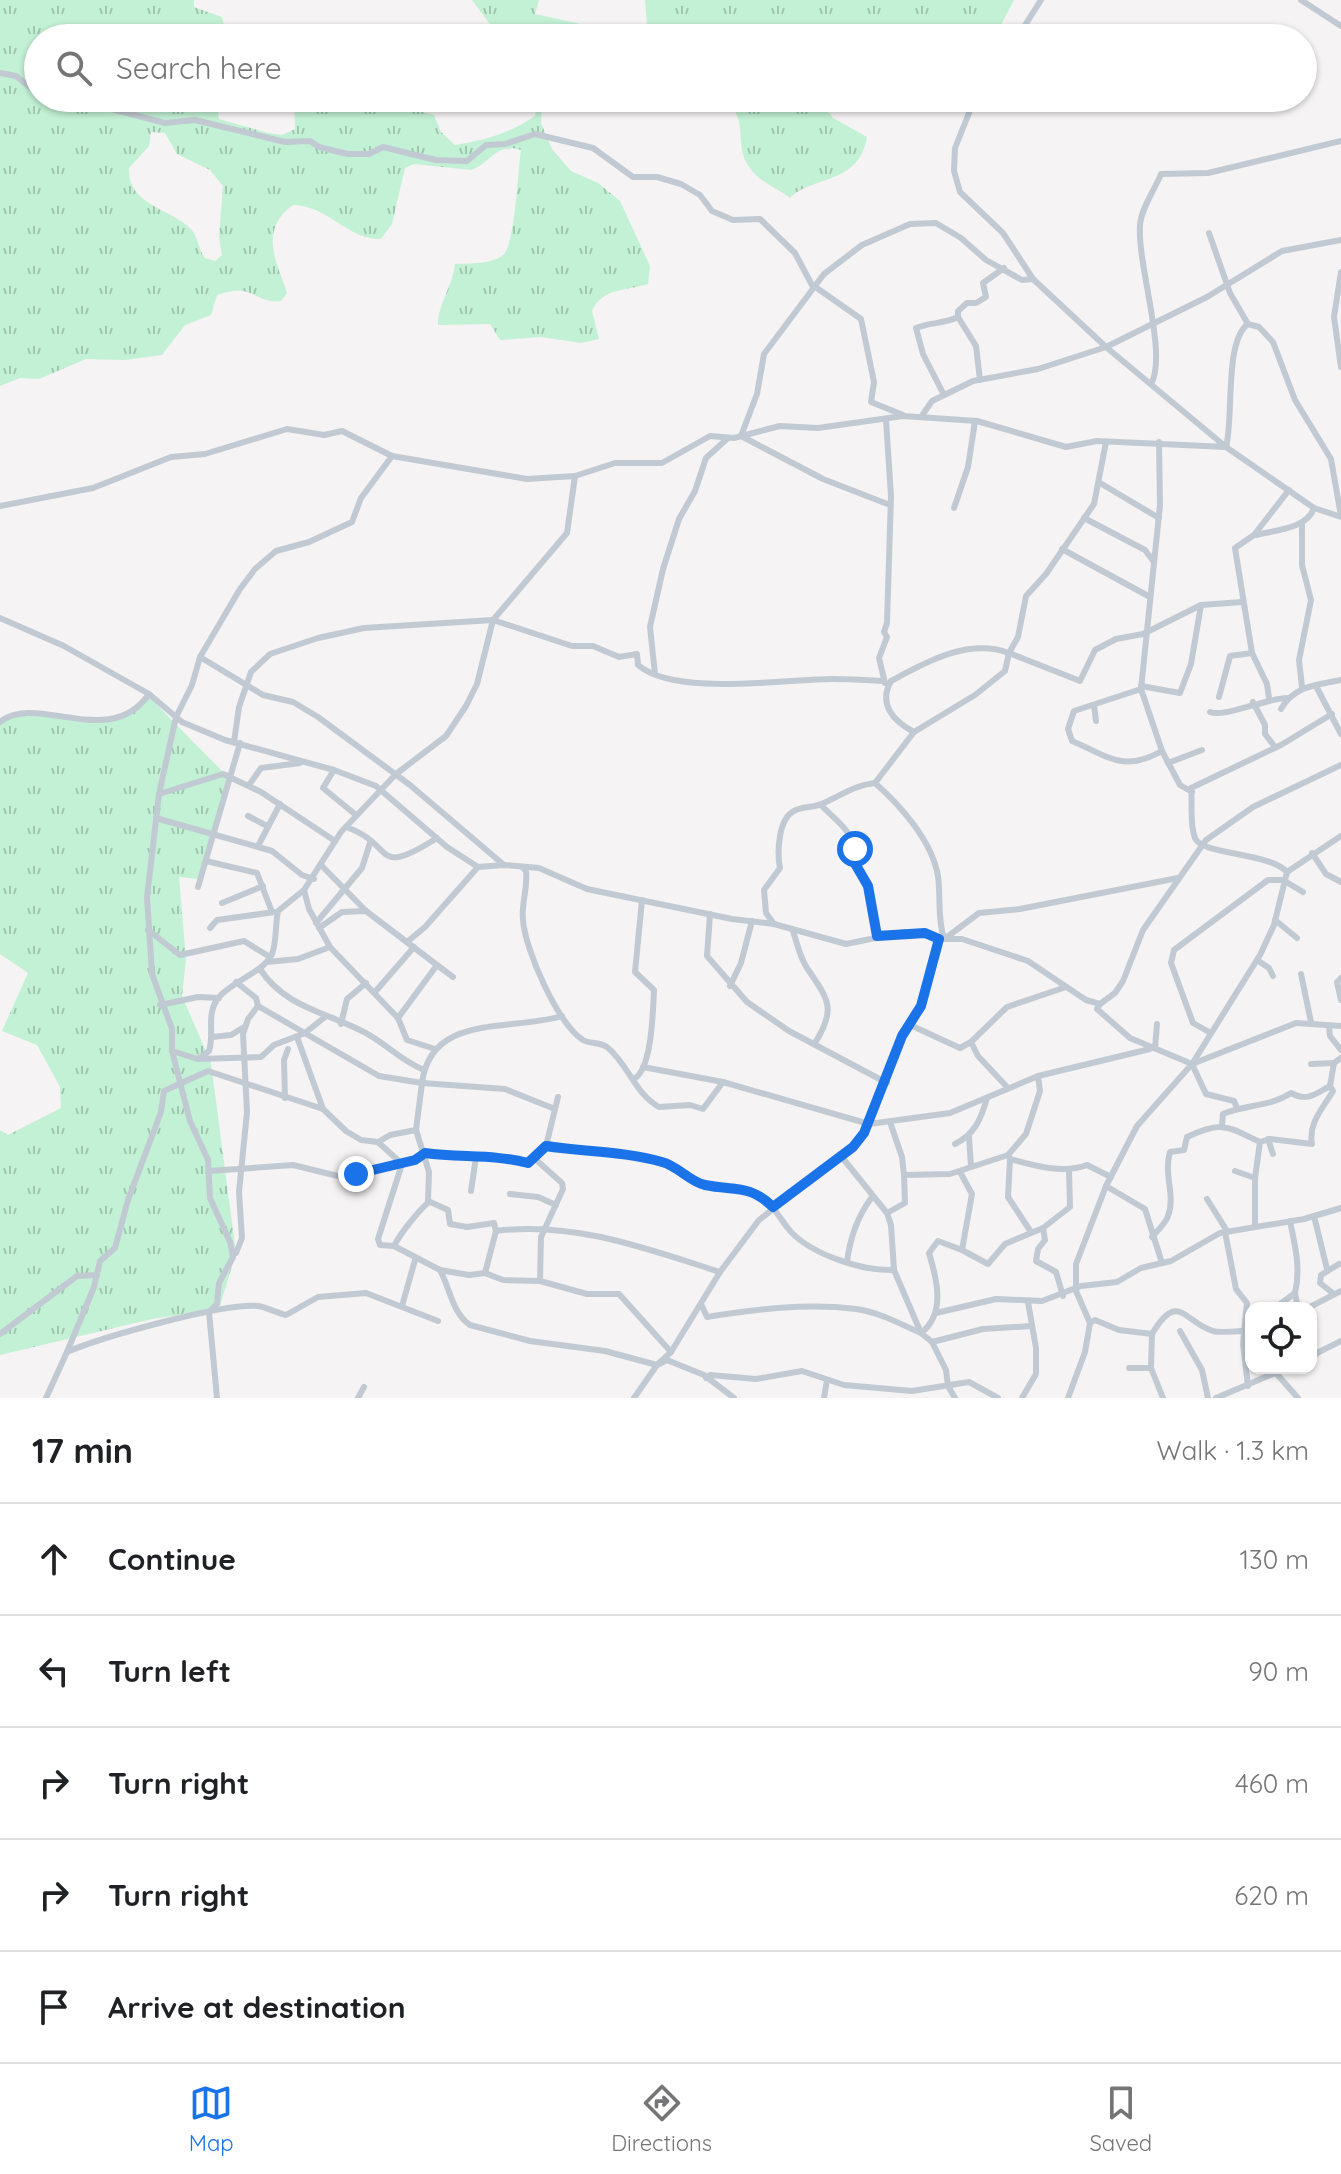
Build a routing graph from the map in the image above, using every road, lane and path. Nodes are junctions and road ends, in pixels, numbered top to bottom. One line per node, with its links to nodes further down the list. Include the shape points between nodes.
1 (1041, 0): 3 (street)
2 (1301, 0): 4 (street)
3 (1026, 24)
4 (1341, 26)
5 (0, 73): 6 (street)
6 (24, 83)
7 (123, 112): 17 (street, via 165,123 195,120 285,142 310,141 348,154 369,154 383,147 436,160 467,161 486,145 535,134 578,144 593,148 633,177 681,184 700,195 712,211 733,220 760,219 795,253)
8 (969, 112): 15 (street, via 955,148 960,192 1003,233)
9 (1341, 141): 19 (street, via 1208,173 1161,174 1140,222)
10 (1209, 233): 16 (street)
11 (1341, 240): 12 (street); 16 (street, via 1282,251)
12 (1341, 249)
13 (1004, 268): 15 (street, via 1022,280); 17 (street, via 975,253 943,226 925,222 848,253); 18 (street, via 983,283 986,297 967,303)
14 (1341, 272): 22 (street, via 1334,317)
15 (1033, 279): 21 (street)
16 (1228, 281): 19 (street); 20 (street)
17 (814, 286): 26 (street, via 861,319 874,382 871,402); 30 (street, via 760,362 757,394)
18 (958, 317): 23 (street, via 976,346); 25 (street, via 916,328)
19 (1153, 323): 21 (street); 24 (street, via 1156,376)
20 (1248, 324): 34 (street, via 1241,332 1231,378 1232,426); 43 (street, via 1273,342 1295,400 1331,459)
21 (1106, 347): 23 (street, via 1038,369); 24 (street)
22 (1341, 367)
23 (980, 380): 25 (street)
24 (1151, 384): 34 (street)
25 (944, 395): 27 (street)
26 (903, 416): 27 (street); 28 (street)
27 (921, 417): 29 (street)
28 (886, 420): 30 (street, via 818,428 780,426); 39 (street)
29 (975, 421): 32 (street, via 1066,447); 41 (street)
30 (741, 436): 31 (street); 39 (street, via 823,479)
31 (728, 438): 36 (street, via 701,440 662,463 615,463); 59 (street, via 706,458 663,569 650,627)
32 (1106, 442): 33 (street); 37 (street)
33 (1159, 442): 34 (street); 45 (street)
34 (1226, 447): 38 (street)
35 (392, 456): 36 (street, via 527,479); 40 (street, via 342,431 324,435 287,429 205,454 171,457 93,488); 58 (street, via 361,498 352,522 276,551 255,569)
36 (575, 476): 54 (street, via 567,533)
37 (1100, 483): 44 (street); 45 (street)
38 (1289, 490): 42 (street); 47 (street)
39 (890, 505): 61 (street, via 887,637 879,658)
40 (0, 506)
41 (954, 508)
42 (1314, 508): 43 (street); 46 (street)
43 (1341, 516)
44 (1084, 518): 48 (street); 49 (street, via 1145,550)
45 (1159, 518): 49 (street)
46 (1302, 523): 47 (street); 65 (street, via 1302,565 1311,600 1299,660)
47 (1254, 535): 51 (street, via 1235,548)
48 (1062, 549): 50 (street); 56 (street, via 1026,596 1018,637)
49 (1154, 562): 50 (street)
50 (1150, 597): 55 (street)
51 (1242, 602): 52 (street); 57 (street)
52 (1201, 605): 55 (street); 64 (street, via 1180,693)
53 (0, 618): 66 (street, via 64,646)
54 (493, 620): 59 (street, via 572,646 593,646 619,657 637,654 638,665); 62 (street, via 364,628 318,638 270,654 251,672); 89 (street, via 466,706 446,736)
55 (1148, 632): 56 (street, via 1095,650 1080,681); 64 (street)
56 (1009, 653): 70 (street, via 970,649 943,654 891,681); 79 (street, via 1005,671)
57 (1252, 653): 67 (street, via 1230,656); 68 (street)
58 (200, 657): 62 (street); 76 (street)
59 (655, 674): 61 (street, via 745,685)
60 (1341, 680): 63 (street)
61 (882, 681): 70 (street)
62 (247, 685): 81 (street); 89 (street, via 293,702)
63 (1316, 686): 65 (street); 75 (street)
64 (1141, 687): 72 (street); 84 (street)
65 (1302, 687): 69 (street)
66 (149, 694): 76 (street); 78 (street, via 139,709 116,718 68,719 25,712)
67 (1219, 697)
68 (1269, 698): 69 (street); 71 (street)
69 (1287, 698): 73 (street)
70 (886, 702): 79 (street, via 891,716)
71 (1253, 702): 74 (street, via 1221,714); 82 (street)
72 (1094, 705): 77 (street); 84 (street, via 1074,711 1068,729 1072,741 1097,757 1125,764 1143,762)
73 (1281, 709)
74 (1210, 712)
75 (1332, 714): 80 (street); 82 (street)
76 (176, 717): 81 (street); 95 (street)
77 (1096, 721)
78 (0, 722)
79 (914, 732): 91 (street)
80 (1341, 734)
81 (237, 742): 85 (street); 90 (street)
82 (1275, 747): 94 (street, via 1194,785)
83 (1202, 750): 86 (street)
84 (1162, 751): 86 (street)
85 (303, 762): 88 (street); 92 (street, via 261,768)
86 (1168, 763): 94 (street, via 1180,785)
87 (1341, 765): 109 (street, via 1253,807)
88 (334, 770): 93 (street); 98 (street, via 323,788)
89 (396, 774): 93 (street); 113 (street)
90 (232, 777): 92 (street); 95 (street, via 223,774); 103 (street)
91 (875, 783): 97 (street, via 858,784); 140 (street, via 902,809 938,876)
92 (249, 785): 96 (street)
93 (381, 790): 98 (street); 105 (street)
94 (1192, 792): 109 (street, via 1195,841)
95 (159, 794): 100 (street)
96 (280, 804): 101 (street); 106 (street)
97 (821, 805): 133 (street, via 795,809 777,842 780,868 764,890 766,913); 138 (street, via 842,823 855,849 853,860 868,886)
98 (356, 815): 102 (street)
99 (248, 816): 101 (street)
100 (156, 818): 103 (street); 136 (street)
101 (267, 826): 108 (street)
102 (346, 827): 106 (street); 107 (street, via 361,832)
103 (215, 834): 108 (street); 111 (street)
104 (1341, 836): 110 (street)
105 (437, 838): 107 (street, via 400,859 387,858); 114 (street)
106 (335, 841): 112 (street)
107 (370, 843): 124 (street, via 362,868)
108 (258, 846): 118 (street)
109 (1201, 847): 116 (street, via 1249,854); 117 (street)
110 (1312, 853): 116 (street); 120 (street, via 1326,874)
111 (206, 861): 121 (street, via 257,873); 122 (street)
112 (321, 865): 118 (street); 124 (street)
113 (504, 865): 114 (street); 115 (street)
114 (478, 867): 141 (street)
115 (522, 867): 126 (street); 162 (street, via 527,881 525,933 540,978)
116 (1287, 872): 119 (street)
117 (1178, 878): 140 (street, via 979,913); 159 (street, via 1135,944 1123,981)
118 (314, 879): 123 (street)
119 (1283, 880): 125 (street); 131 (street); 172 (street, via 1262,883 1174,950 1171,963 1193,1023)
120 (1341, 882)
121 (263, 886): 127 (street); 129 (street)
122 (198, 887)
123 (304, 890): 129 (street); 134 (street)
124 (344, 892): 128 (street); 134 (street)
125 (1303, 892)
126 (642, 900): 130 (street); 190 (street, via 635,972 654,990)
127 (222, 903)
128 (366, 911): 134 (street, via 342,912); 141 (street)
129 (275, 912): 135 (street, via 217,920); 144 (street)
130 (710, 914): 132 (street); 154 (street, via 707,956)
131 (1275, 920): 139 (street); 145 (street)
132 (752, 921): 133 (street); 154 (street)
133 (774, 924): 137 (street)
134 (318, 925): 142 (street)
135 (210, 928)
136 (148, 930): 144 (street, via 180,955 244,941); 160 (street)
137 (793, 931): 138 (street, via 846,944); 177 (street, via 805,966 828,1001 826,1025)
138 (877, 936): 140 (street, via 925,933)
139 (1297, 938)
140 (941, 939): 155 (street, via 962,939 1012,954); 167 (street, via 921,1006)
141 (407, 942): 143 (street)
142 (330, 947): 144 (street, via 298,959); 153 (street)
143 (414, 947): 146 (street); 156 (street)
144 (269, 959): 147 (street)
145 (1257, 960): 149 (street); 172 (street)
146 (437, 965): 150 (street); 164 (street)
147 (260, 969): 152 (street); 163 (street, via 296,1004)
148 (1301, 974): 165 (street)
149 (1273, 976)
150 (453, 977)
151 (1341, 978): 158 (street)
152 (236, 982): 157 (street); 161 (street)
153 (366, 983): 156 (street); 166 (street, via 347,999)
154 (730, 986): 177 (street, via 789,1031)
155 (1066, 987): 159 (street); 176 (street, via 1007,1007)
156 (375, 992): 164 (street)
157 (219, 998): 160 (street); 174 (street, via 210,1019)
158 (1341, 1000)
159 (1100, 1004): 178 (street, via 1101,1014 1130,1038)
160 (160, 1005): 182 (street, via 172,1029)
161 (258, 1006): 170 (street); 173 (street)
162 (562, 1016): 180 (street, via 461,1032); 193 (street, via 585,1041 605,1045)
163 (325, 1017): 166 (street); 173 (street)
164 (398, 1018): 180 (street, via 407,1040)
165 (1311, 1022): 171 (street); 188 (street, via 1296,1023)
166 (341, 1024): 191 (street, via 365,1032 401,1060)
167 (908, 1024): 176 (street, via 960,1048); 196 (street)
168 (1157, 1024): 178 (street)
169 (1341, 1026): 171 (street)
170 (244, 1027): 174 (street); 184 (street)
171 (1329, 1027): 181 (street)
172 (1209, 1032): 188 (street)
173 (301, 1035): 175 (street); 183 (street); 195 (street, via 379,1076)
174 (212, 1037): 186 (street, via 209,1051)
175 (286, 1040): 179 (street); 184 (street, via 265,1056)
176 (971, 1042): 200 (street)
177 (815, 1043): 196 (street)
178 (1153, 1048): 188 (street); 192 (street)
179 (288, 1049): 183 (street); 202 (street)
180 (435, 1049): 191 (street)
181 (1341, 1050)
182 (172, 1051): 186 (street); 197 (street)
183 (304, 1054): 205 (street)
184 (244, 1058): 186 (street); 198 (street)
185 (1341, 1058): 187 (street)
186 (198, 1059)
187 (1334, 1063): 189 (street); 199 (street)
188 (1192, 1064): 204 (street, via 1206,1094 1234,1101); 230 (street, via 1137,1126)
189 (1311, 1064)
190 (643, 1067): 193 (street); 194 (street)
191 (424, 1070): 195 (street)
192 (1038, 1076): 200 (street); 220 (street, via 1040,1091 1026,1134)
193 (633, 1079): 194 (street, via 659,1107 703,1109)
194 (723, 1082): 208 (street)
195 (422, 1083): 206 (street, via 505,1089); 210 (street)
196 (887, 1083): 208 (street)
197 (182, 1084): 198 (street, via 208,1071); 225 (street); 263 (street, via 164,1091 115,1248 100,1261)
198 (244, 1084): 202 (street); 224 (street, via 247,1112)
199 (1330, 1086): 204 (street, via 1313,1098 1291,1093 1275,1103); 212 (street, via 1333,1091 1310,1132 1312,1144)
200 (1007, 1087): 203 (street)
201 (558, 1097): 206 (street)
202 (285, 1098): 205 (street)
203 (987, 1098): 207 (street, via 950,1113); 211 (street)
204 (1237, 1108): 209 (street, via 1223,1114)
205 (323, 1109): 213 (street, via 346,1131)
206 (555, 1109): 215 (street)
207 (890, 1122): 208 (street); 229 (street)
208 (869, 1124): 218 (street)
209 (1222, 1125): 212 (street); 250 (street, via 1187,1137 1184,1150 1170,1152 1169,1215)
210 (416, 1130): 213 (street); 216 (street)
211 (969, 1137): 214 (street); 223 (street)
212 (1264, 1140): 217 (street); 231 (street)
213 (378, 1142): 222 (street)
214 (955, 1144)
215 (546, 1146): 221 (street); 239 (street, via 664,1162 701,1185 755,1192)
216 (425, 1153): 219 (street); 222 (street); 237 (street)
217 (1273, 1154)
218 (841, 1156): 235 (street); 239 (street)
219 (476, 1157): 221 (street, via 528,1163); 233 (street)
220 (1009, 1157): 223 (street); 226 (street); 248 (street, via 1008,1197)
221 (534, 1158): 238 (street, via 562,1183)
222 (402, 1164): 224 (street, via 346,1178 293,1165); 251 (street, via 378,1239 380,1245)
223 (971, 1166): 228 (street)
224 (240, 1170): 225 (street); 253 (street, via 242,1238)
225 (209, 1171): 276 (street, via 210,1198 233,1257 219,1283 217,1304)
226 (1069, 1171): 230 (street, via 1087,1165); 246 (street, via 1070,1207)
227 (1235, 1171): 231 (street)
228 (960, 1172): 229 (street); 252 (street, via 972,1194)
229 (904, 1175): 241 (street, via 905,1203)
230 (1111, 1177): 232 (street)
231 (1255, 1178): 244 (street)
232 (1106, 1186): 250 (street, via 1145,1209); 265 (street, via 1076,1264)
233 (471, 1191)
234 (510, 1194): 238 (street)
235 (872, 1197): 241 (street); 255 (street, via 850,1239)
236 (1207, 1199): 249 (street)
237 (429, 1202): 247 (street, via 448,1210 450,1224 494,1223); 251 (street)
238 (556, 1205): 245 (street)
239 (773, 1207): 255 (street, via 795,1236); 261 (street)
240 (1341, 1208): 242 (street)
241 (887, 1213): 260 (street)
242 (1314, 1216): 243 (street); 258 (street)
243 (1290, 1221): 244 (street); 267 (street, via 1298,1261)
244 (1255, 1226): 249 (street)
245 (546, 1228): 247 (street); 261 (street, via 598,1235); 264 (street)
246 (1043, 1228): 248 (street); 268 (street, via 1045,1240 1036,1261 1056,1272)
247 (496, 1231): 262 (street)
248 (1031, 1232): 252 (street, via 1005,1244 988,1264)
249 (1226, 1232): 256 (street); 270 (street, via 1236,1289)
250 (1152, 1237): 256 (street)
251 (394, 1246): 254 (street)
252 (962, 1250): 277 (street, via 938,1241 929,1253 939,1282)
253 (236, 1253)
254 (415, 1260): 259 (street); 275 (street)
255 (847, 1262): 260 (street)
256 (1162, 1263): 265 (street, via 1117,1282)
257 (1339, 1264): 258 (street)
258 (1327, 1269): 266 (street, via 1320,1283)
259 (440, 1270): 262 (street); 293 (street, via 449,1296 470,1325)
260 (894, 1270): 283 (street)
261 (720, 1272): 274 (street)
262 (485, 1273): 264 (street, via 503,1280)
263 (97, 1275): 284 (street, via 77,1276); 289 (street)
264 (540, 1281): 290 (street, via 587,1294 619,1294)
265 (1076, 1291): 268 (street); 279 (street)
266 (1337, 1292): 273 (street)
267 (1295, 1293): 271 (street); 272 (street)
268 (1063, 1296): 269 (street)
269 (1028, 1302): 277 (street, via 996,1299); 280 (street)
270 (1246, 1302)
271 (1283, 1302)
272 (1297, 1302)
273 (1317, 1303)
274 (701, 1304): 283 (street, via 707,1317 789,1306 856,1309); 290 (street)
275 (402, 1306): 276 (street, via 366,1293 318,1297 286,1315 260,1306); 278 (street)
276 (209, 1312): 289 (street); 306 (street)
277 (936, 1313): 283 (street)
278 (438, 1321)
279 (1090, 1323): 285 (street); 314 (street)
280 (1032, 1326): 288 (street, via 983,1329); 313 (street, via 1036,1374)
281 (1180, 1331): 316 (street, via 1202,1370)
282 (1245, 1331): 285 (street, via 1216,1333 1175,1311 1164,1315)
283 (921, 1333): 288 (street)
284 (0, 1334)
285 (1152, 1334): 295 (street)
286 (1245, 1339): 292 (street)
287 (1341, 1341): 291 (street)
288 (932, 1342): 301 (street)
289 (67, 1352): 305 (street)
290 (671, 1352): 293 (street)
291 (1317, 1353)
292 (1245, 1361)
293 (657, 1365): 299 (street, via 667,1360); 308 (street)
294 (1129, 1368): 295 (street)
295 (1151, 1368): 315 (street)
296 (1247, 1374): 302 (street)
297 (1274, 1374): 302 (street)
298 (1277, 1374): 317 (street)
299 (706, 1378): 300 (street, via 772,1378 802,1371); 309 (street)
300 (827, 1380): 301 (street, via 912,1391); 310 (street)
301 (948, 1386): 311 (street); 312 (street, via 969,1382)
302 (1248, 1386): 304 (street)
303 (364, 1387): 307 (street)
304 (1221, 1397)
305 (46, 1398)
306 (217, 1398)
307 (358, 1398)
308 (634, 1398)
309 (734, 1398)
310 (824, 1398)
311 (955, 1398)
312 (998, 1398)
313 (1022, 1398)
314 (1068, 1398)
315 (1163, 1398)
316 (1208, 1398)
317 (1298, 1398)

